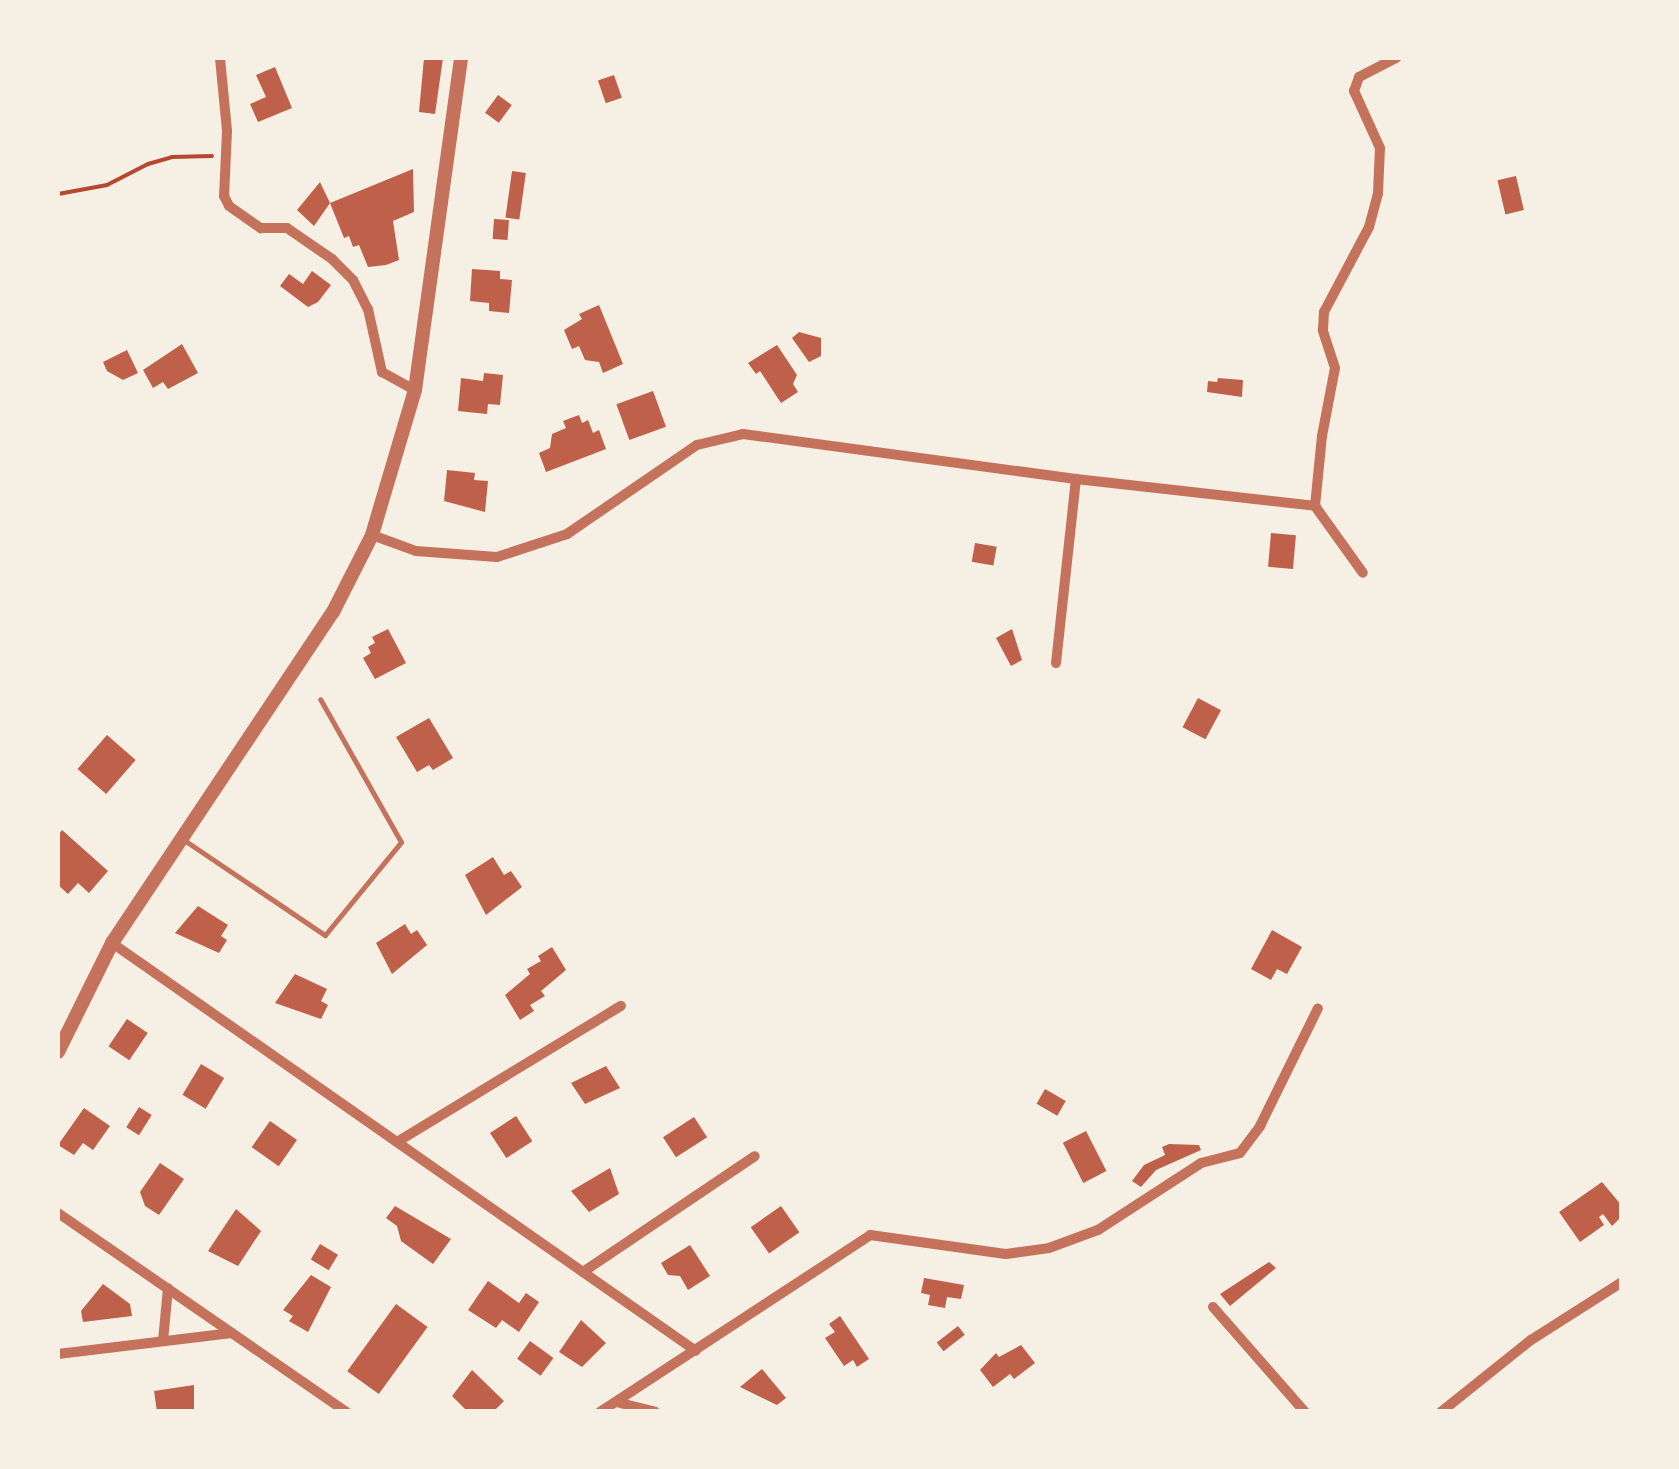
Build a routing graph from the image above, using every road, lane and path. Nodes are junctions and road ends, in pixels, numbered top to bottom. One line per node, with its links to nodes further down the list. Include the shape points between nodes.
1 (220, 58): 4 (street)
2 (461, 58): 6 (street)
3 (1396, 58): 8 (street, via 1359,76 1354,92 1380,148 1378,192 1369,228 1324,312 1335,368)
4 (226, 157): 5 (path, via 172,157 107,185); 6 (street, via 229,206 261,228 287,228 332,259 353,280 368,310 382,372)
5 (58, 194)
6 (415, 390): 9 (street)
7 (1076, 479): 8 (street); 9 (street, via 743,434 697,445 567,534 497,557 416,551); 11 (street)
8 (1316, 506): 10 (street)
9 (372, 535): 13 (street, via 333,612)
10 (1363, 574)
11 (1056, 663)
12 (320, 700): 13 (lane, via 401,842 326,935)
13 (181, 838): 14 (street)
14 (112, 943): 17 (street); 18 (street)
15 (621, 1006): 18 (street)
16 (1318, 1008): 27 (street, via 1240,1153 1201,1163 1098,1230 1049,1248 1006,1254 870,1235)
17 (58, 1052)
18 (397, 1142): 21 (street)
19 (755, 1156): 21 (street)
20 (58, 1213): 23 (street)
21 (584, 1272): 27 (street)
22 (1622, 1282): 34 (street, via 1531,1340)
23 (168, 1288): 25 (street); 26 (street)
24 (1214, 1307): 33 (street)
25 (232, 1333): 26 (street); 30 (street)
26 (164, 1341): 28 (street)
27 (696, 1351): 29 (street)
28 (58, 1354)
29 (620, 1402): 31 (street); 32 (street)
30 (346, 1412)
31 (600, 1412)
32 (655, 1412)
33 (1305, 1412)
34 (1441, 1412)

